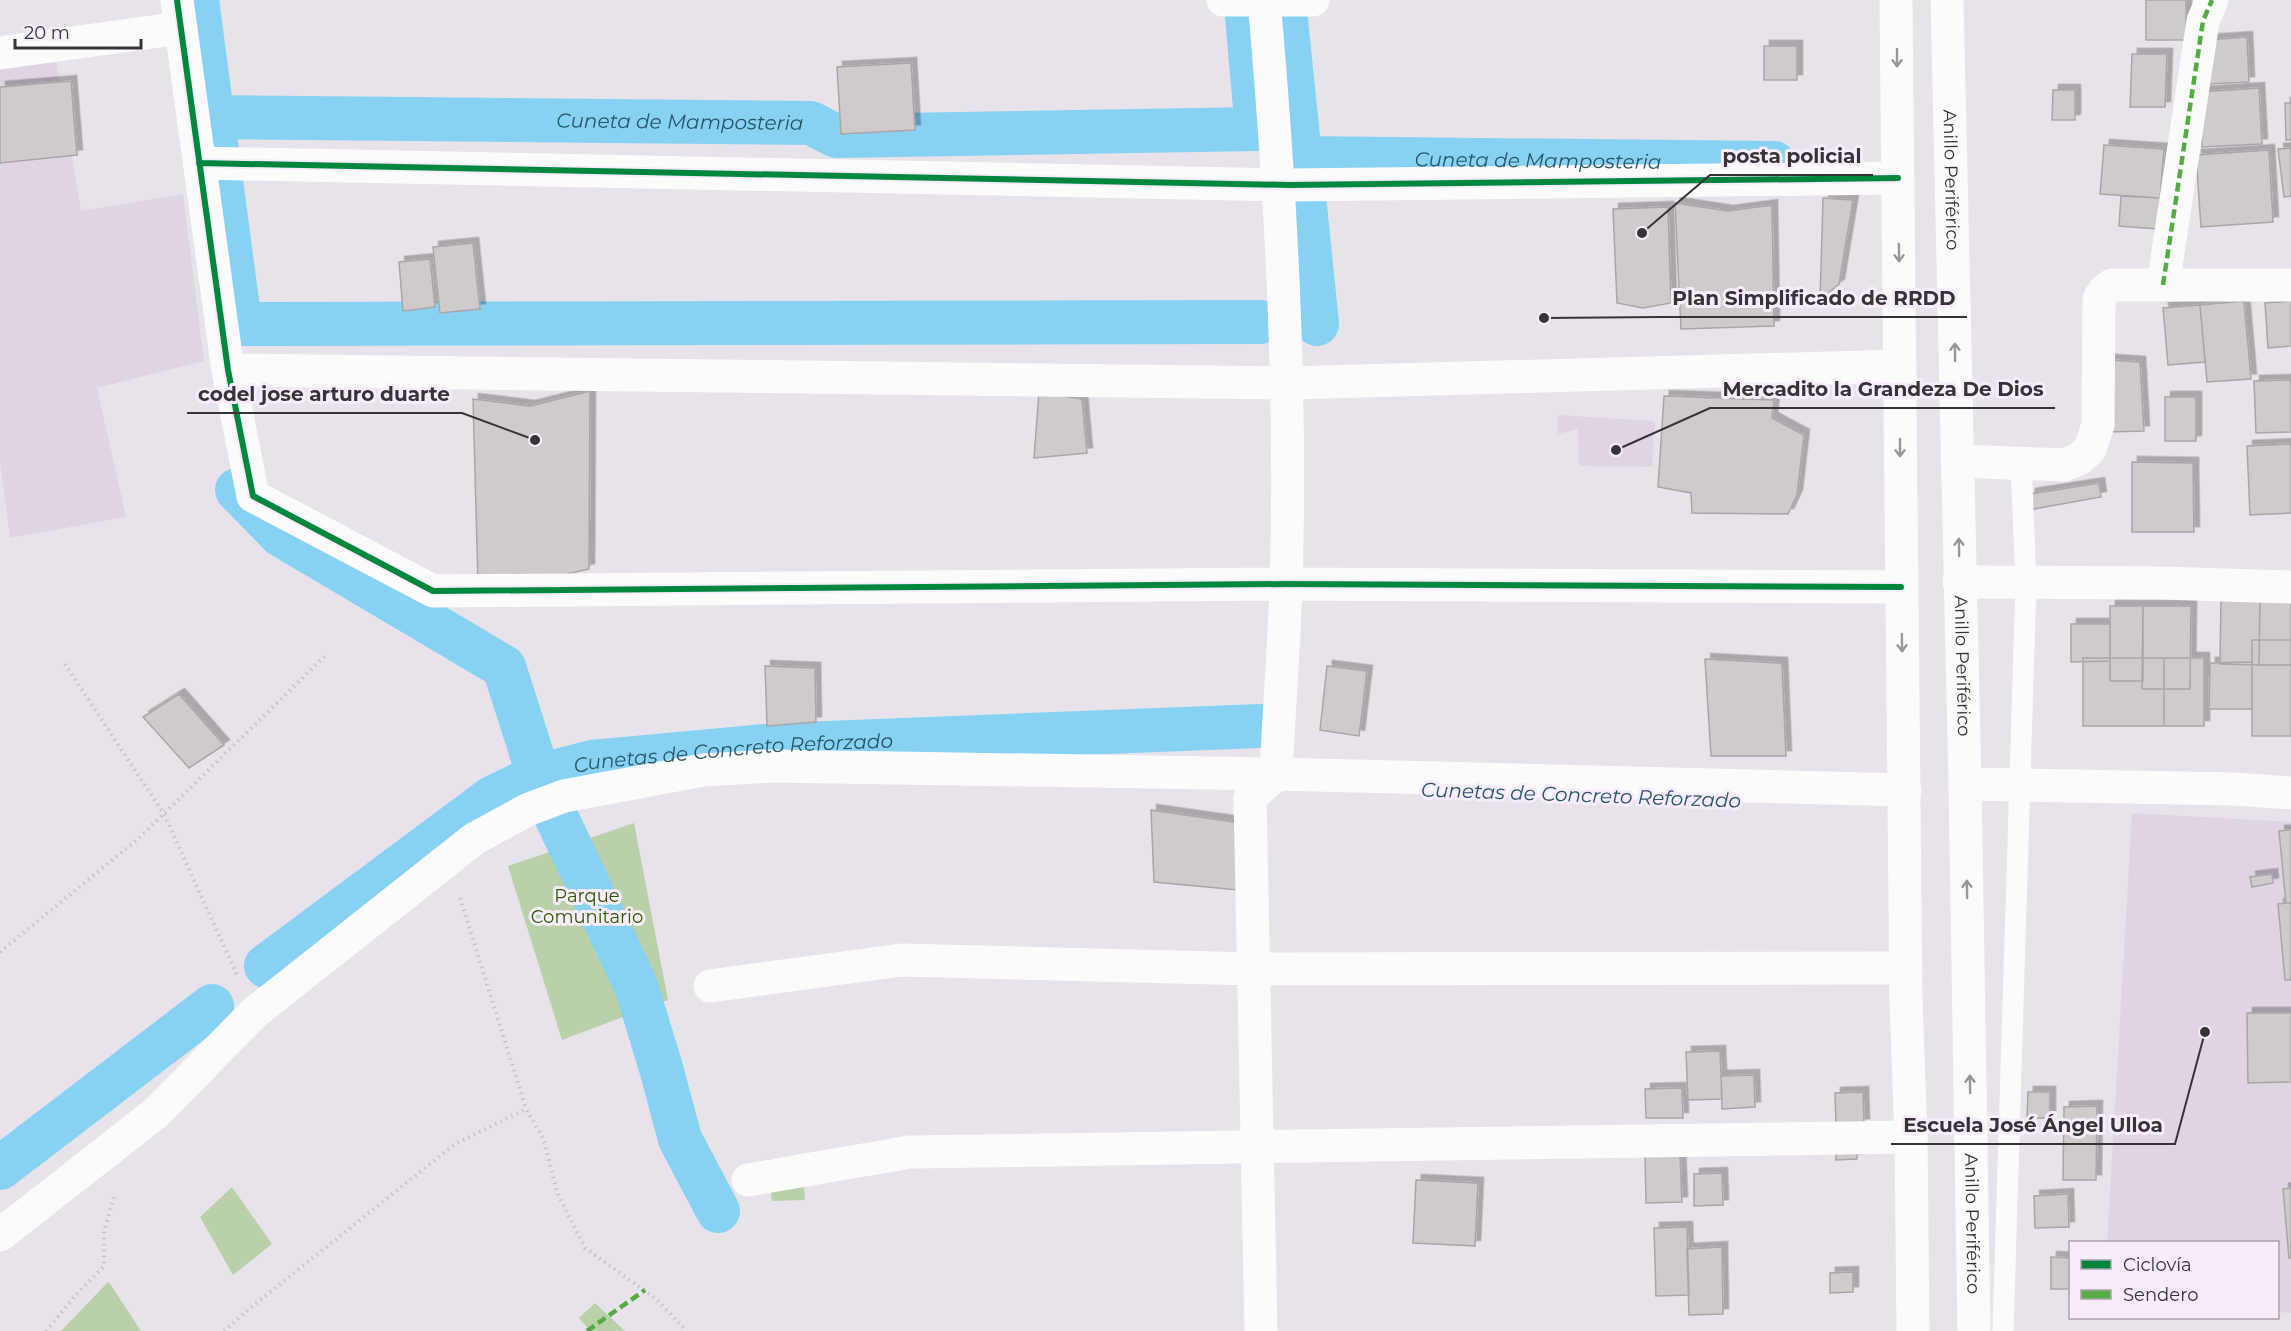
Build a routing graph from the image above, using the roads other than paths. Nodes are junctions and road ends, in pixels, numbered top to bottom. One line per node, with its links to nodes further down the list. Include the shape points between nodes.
1 (1224, 0): 6 (main road)
2 (1312, 0): 6 (main road)
3 (1896, 0): 10 (main road, one-way to 10)
4 (1947, 0): 17 (main road, Anillo Periférico, one-way to 4)
5 (2212, 0): 12 (main road, via 2204,21)
6 (1268, 1): 11 (main road)
7 (179, 14): 8 (main road); 9 (main road)
8 (0, 53)
9 (204, 163): 11 (main road); 15 (main road)
10 (1898, 178): 11 (main road); 14 (main road, one-way to 14)
11 (1283, 184): 16 (main road)
12 (2163, 285): 13 (main road); 18 (main road, via 2112,285 2099,298 2098,425 2090,449 2064,465)
13 (2291, 285)
14 (1900, 366): 16 (main road); 22 (main road, one-way to 22)
15 (228, 370): 16 (main road); 21 (main road, via 253,496 433,591)
16 (1287, 382): 21 (main road)
17 (1957, 461): 18 (main road); 19 (main road, Anillo Periférico, one-way to 17)
18 (2021, 463): 20 (lane)
19 (1959, 582): 20 (main road); 25 (main road, Anillo Periférico)
20 (2026, 582): 23 (main road); 26 (lane)
21 (1286, 584): 22 (main road); 24 (main road)
22 (1901, 587): 27 (main road, one-way to 27)
23 (2291, 587)
24 (1276, 774): 27 (main road); 30 (main road, via 1250,798); 35 (main road, via 773,766 704,770 564,796 527,810 474,839 254,1013 157,1112)
25 (1965, 784): 26 (main road); 38 (main road, Anillo Periférico, one-way to 25)
26 (2021, 785): 28 (main road); 39 (lane)
27 (1905, 790): 29 (main road)
28 (2291, 793)
29 (1906, 968): 30 (main road); 32 (main road)
30 (1255, 969): 31 (main road, via 902,960); 33 (main road)
31 (710, 986)
32 (1911, 1137): 33 (main road); 37 (main road)
33 (1258, 1146): 34 (main road, via 910,1152); 36 (main road)
34 (748, 1180)
35 (0, 1235)
36 (1261, 1331)
37 (1913, 1331)
38 (1974, 1331)
39 (2003, 1331)

